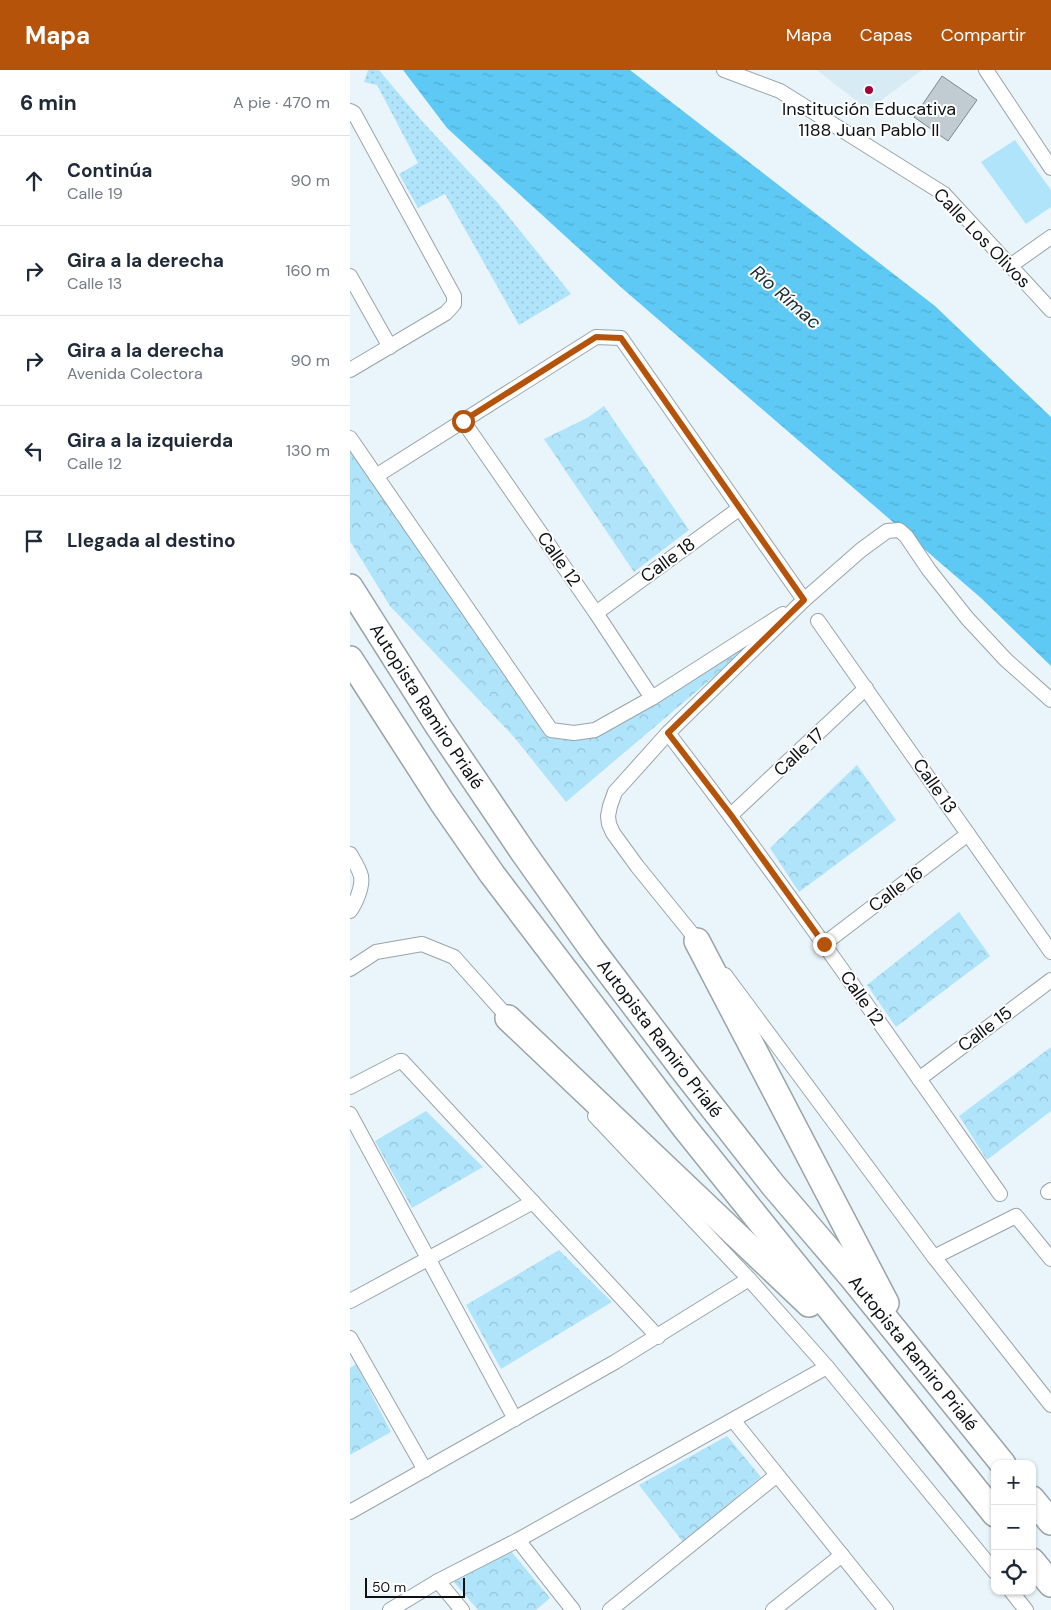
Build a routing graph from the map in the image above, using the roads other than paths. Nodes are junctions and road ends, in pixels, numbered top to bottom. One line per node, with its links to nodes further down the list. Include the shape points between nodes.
1 (724, 70): 6 (street, Calle Los Olivos, via 780,91 944,194)
2 (986, 70): 4 (street)
3 (350, 111): 9 (street, via 354,113 454,296 454,304 446,313)
4 (1051, 168)
5 (1051, 237): 6 (street)
6 (1010, 266): 8 (street, Calle Los Olivos)
7 (350, 276): 9 (street)
8 (1051, 310)
9 (390, 347): 10 (street)
10 (350, 370)
11 (463, 421): 13 (street); 14 (street, via 596,337 621,338); 17 (street, Calle 12)
12 (350, 438): 13 (street)
13 (376, 476): 21 (street, via 551,730 574,733 596,730)
14 (740, 508): 16 (street); 17 (street, Calle 18)
15 (350, 587): 46 (highway, Autopista Ramiro Prialé, via 438,726 591,948 773,1185)
16 (804, 600): 21 (street); 22 (street, via 861,550 887,531 899,530 967,618 1006,660); 23 (street)
17 (596, 613): 21 (street, Calle 12)
18 (818, 621): 20 (street, Calle 13)
19 (350, 659): 48 (highway, Autopista Ramiro Prialé, via 492,874 691,1136)
20 (866, 688): 24 (street, Calle 17); 25 (street, Calle 13)
21 (652, 698)
22 (1051, 700)
23 (668, 733): 24 (street, Calle 12); 28 (street, via 615,792 609,824 637,866)
24 (731, 815): 29 (street, Calle 12)
25 (968, 834): 29 (street, Calle 16); 30 (street, Calle 13)
26 (350, 854): 27 (street, via 361,881)
27 (350, 911)
28 (697, 941): 39 (street, via 741,995); 46 (highway)
29 (824, 944): 34 (street, Calle 12)
30 (1051, 952)
31 (350, 968): 33 (street, via 376,952 422,944 448,953 462,964)
32 (1051, 980): 34 (street, Calle 15)
33 (508, 1018): 42 (street, via 568,1088); 48 (highway)
34 (919, 1079): 37 (street, Calle 12)
35 (350, 1087): 38 (street, via 401,1061)
36 (350, 1114): 40 (street)
37 (1000, 1194)
38 (533, 1202): 40 (street); 44 (street)
39 (934, 1257): 41 (street, via 1016,1216); 49 (street)
40 (428, 1258): 43 (street); 50 (street)
41 (1051, 1259)
42 (748, 1279): 44 (street); 47 (street)
43 (350, 1302)
44 (658, 1337): 50 (street)
45 (350, 1338): 53 (street)
46 (910, 1350): 52 (highway, Autopista Ramiro Prialé)
47 (827, 1367): 51 (street); 62 (street)
48 (878, 1370): 56 (highway, Autopista Ramiro Prialé)
49 (1051, 1405)
50 (515, 1419): 53 (street)
51 (733, 1420): 54 (street); 59 (street)
52 (1000, 1460)
53 (425, 1470): 57 (street)
54 (777, 1475): 60 (street); 69 (street)
55 (1036, 1504): 58 (highway)
56 (991, 1509)
57 (350, 1512)
58 (1051, 1522)
59 (518, 1540): 63 (street); 68 (street)
60 (842, 1555): 70 (street); 71 (street)
61 (1036, 1566): 64 (highway)
62 (991, 1567)
63 (438, 1581): 66 (street); 67 (street)
64 (1051, 1584)
65 (1014, 1595): 72 (street)
66 (390, 1610)
67 (462, 1610)
68 (573, 1610)
69 (610, 1610)
70 (773, 1610)
71 (886, 1610)
72 (1026, 1610)

